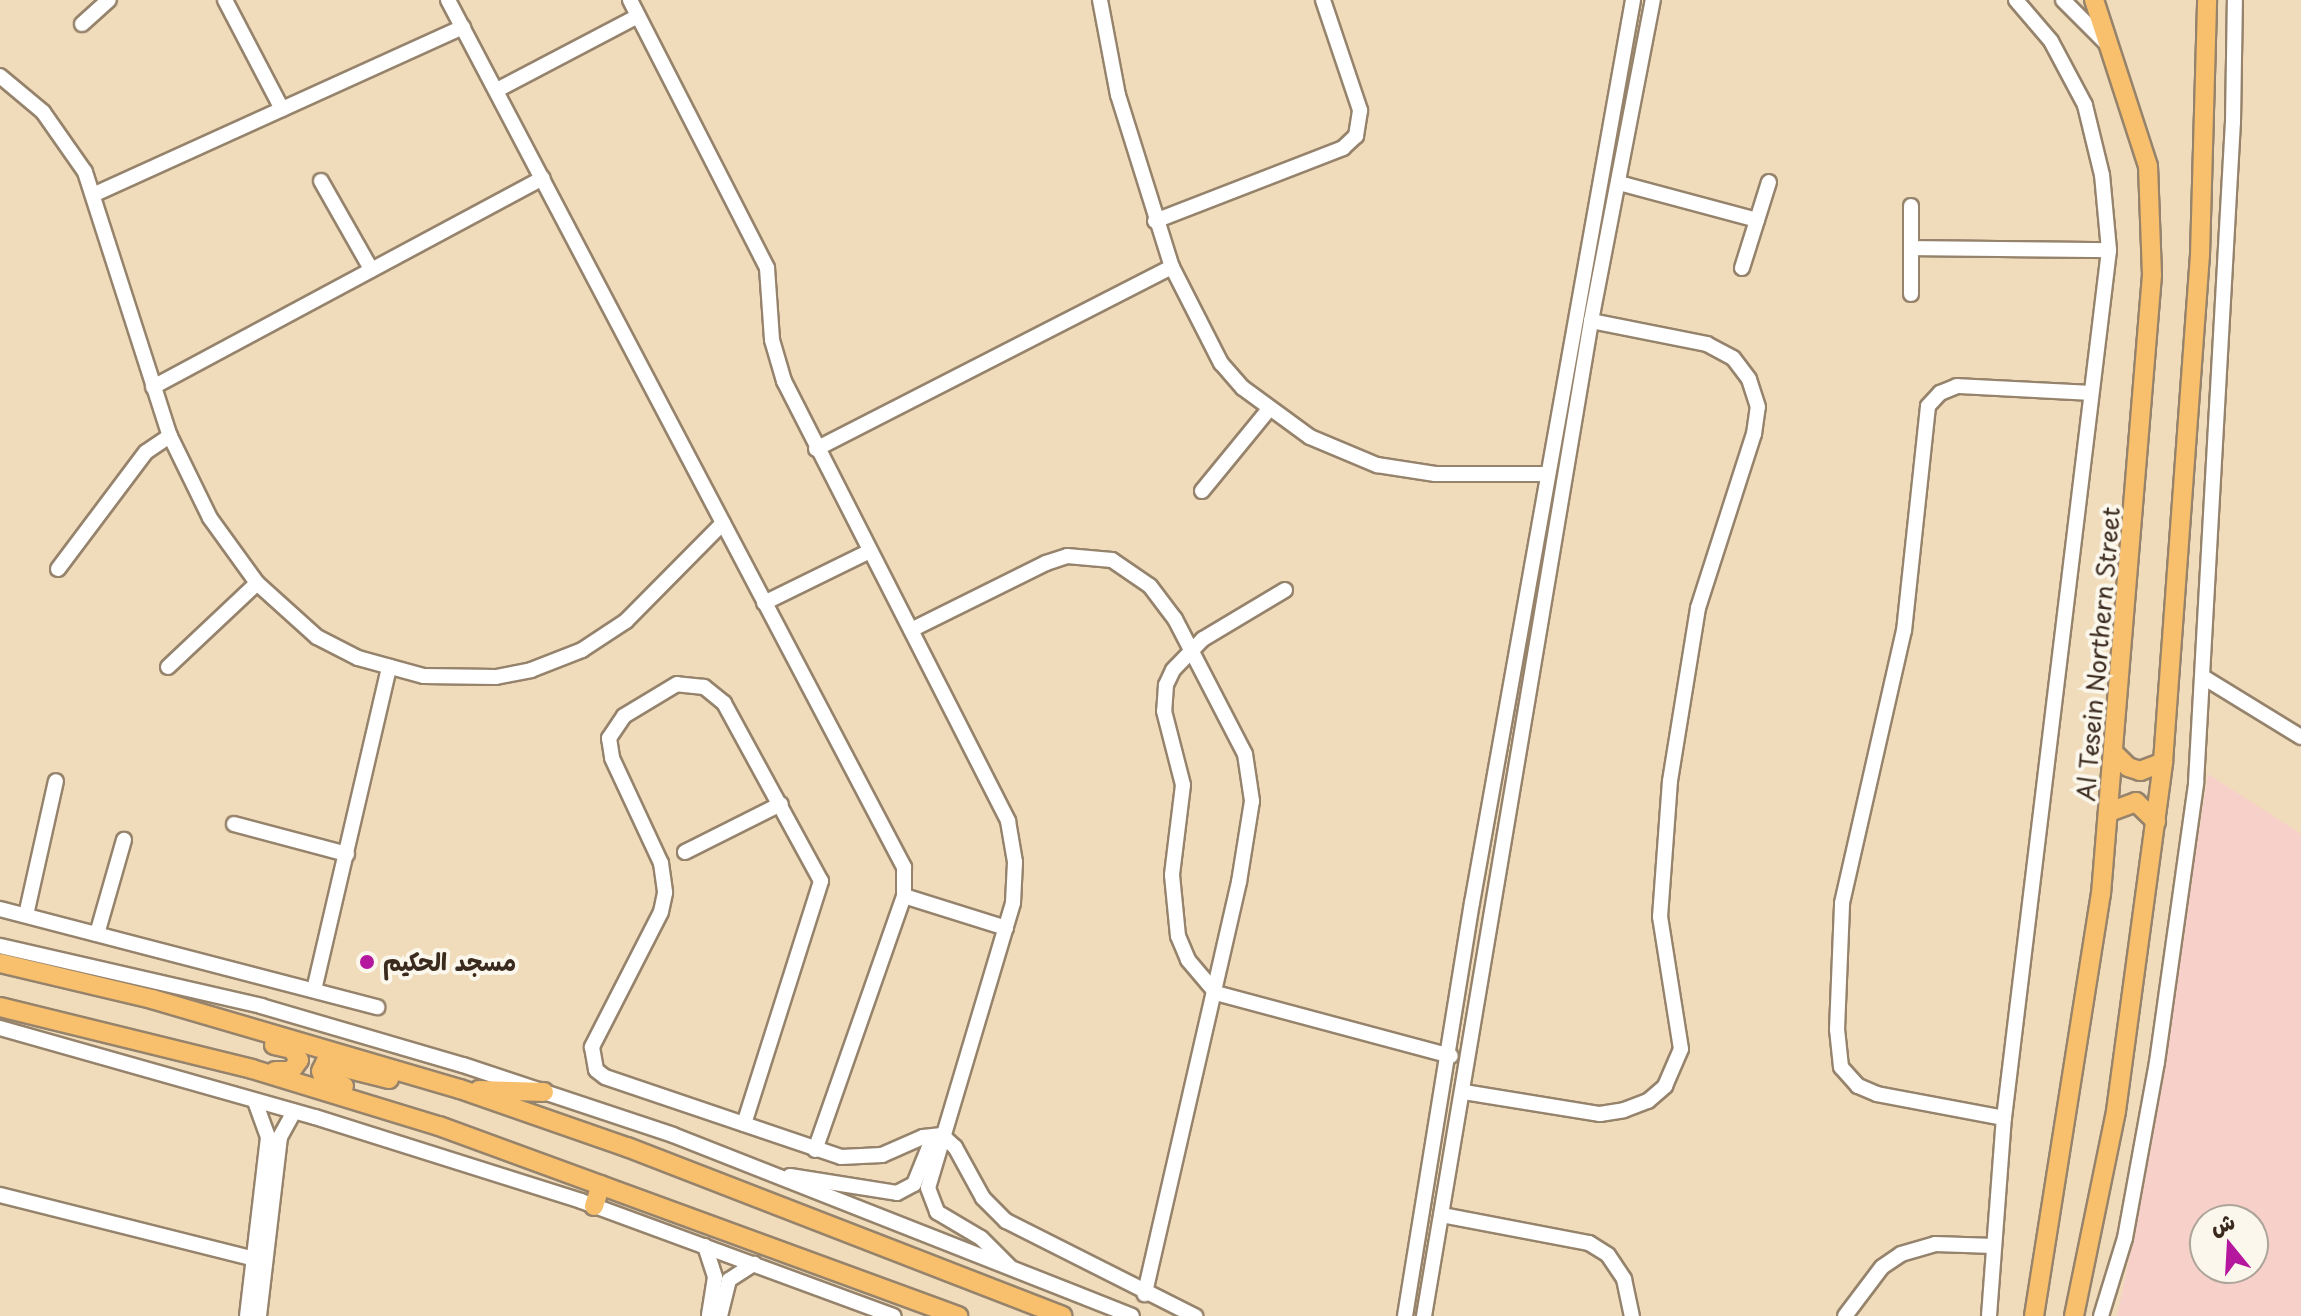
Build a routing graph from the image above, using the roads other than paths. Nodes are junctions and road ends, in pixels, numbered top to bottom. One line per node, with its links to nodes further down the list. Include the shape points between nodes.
1 (109, 0): 15 (street)
2 (225, 0): 20 (street)
3 (448, 0): 16 (street)
4 (630, 0): 14 (street)
5 (1100, 0): 28 (street, via 1114,79)
6 (1323, 0): 28 (street, via 1360,110 1356,136 1343,148)
7 (1633, 0): 41 (street)
8 (1653, 0): 24 (street)
9 (2016, 0): 30 (street, via 2051,41 2085,105 2102,175)
10 (2063, 0): 17 (street)
11 (2094, 0): 17 (main road, Al Tesein Northern Street)
12 (2207, 0): 56 (main road, via 2200,255)
13 (2235, 0): 53 (street)
14 (638, 16): 19 (street); 40 (street, via 762,257 775,354)
15 (82, 24)
16 (463, 27): 19 (street); 20 (street)
17 (2112, 50): 55 (main road, Al Tesein Northern Street, via 2143,144 2153,230)
18 (0, 76): 25 (street, via 43,112 67,141)
19 (497, 90): 21 (street)
20 (282, 109): 25 (street)
21 (542, 178): 33 (street); 43 (street)
22 (321, 181): 33 (street)
23 (1769, 182): 27 (street)
24 (1619, 183): 27 (street); 35 (street)
25 (95, 194): 36 (street)
26 (1911, 206): 29 (street)
27 (1757, 220): 32 (street)
28 (1155, 221): 31 (street)
29 (1911, 248): 30 (street); 34 (street)
30 (2109, 250): 37 (street)
31 (1172, 267): 38 (street, via 1221,363); 40 (street)
32 (1742, 268)
33 (371, 269): 36 (street)
34 (1911, 294)
35 (1591, 321): 84 (street, via 1488,912); 84 (street, via 1707,344 1733,358 1749,379 1758,407 1698,608 1670,781 1660,917 1681,1049 1665,1086 1648,1101 1624,1110 1600,1114)
36 (153, 387): 39 (street)
37 (2090, 393): 87 (street); 87 (street, via 1957,386 1928,406 1904,631 1842,903 1837,1030 1841,1067 1858,1086 1877,1094)
38 (1269, 409): 41 (street, via 1325,446 1396,470); 42 (street)
39 (170, 436): 45 (street, via 146,452); 46 (street, via 210,518)
40 (816, 449): 44 (street)
41 (1547, 474): 80 (street, via 1463,954)
42 (1202, 491)
43 (723, 523): 48 (street); 52 (street, via 626,621 554,663 496,677 460,679)
44 (870, 551): 48 (street); 49 (street)
45 (58, 569)
46 (257, 583): 51 (street); 52 (street, via 317,637)
47 (1285, 590): 50 (street)
48 (764, 603): 65 (street, via 901,859)
49 (911, 630): 50 (street, via 1046,563 1090,555 1112,560 1150,586); 68 (street, via 1008,821 1015,882)
50 (1193, 650): 73 (street, via 1235,727 1252,785); 73 (street, via 1173,670 1163,702 1183,800 1172,894 1188,960)
51 (168, 667)
52 (389, 667): 64 (street)
53 (2203, 677): 54 (street); 119 (street, via 2196,783 2157,1062 2125,1238)
54 (2301, 737)
55 (2115, 754): 56 (main road, via 2134,770 2153,769); 59 (main road, Al Tesein Northern Street)
56 (2163, 762): 60 (main road)
57 (56, 781): 67 (street)
58 (781, 804): 63 (street); 88 (street, via 817,869 820,896); 88 (street, via 724,703 704,687 669,686 611,731 610,751 661,863 665,893 661,912 592,1047 591,1059 605,1077)
59 (2109, 812): 60 (main road, via 2136,802); 117 (main road, Al Tesein Northern Street, via 2096,929)
60 (2156, 821): 118 (main road, via 2116,1111)
61 (234, 824): 64 (street)
62 (124, 840): 69 (street)
63 (685, 852)
64 (347, 854): 72 (street)
65 (904, 896): 68 (street); 91 (street)
66 (0, 909): 67 (street)
67 (26, 915): 69 (street)
68 (1006, 928): 90 (street)
69 (97, 934): 72 (street)
70 (0, 946): 83 (street, via 261,1006)
71 (0, 963): 74 (main road)
72 (314, 990): 76 (street)
73 (1216, 993): 80 (street); 102 (street)
74 (152, 999): 81 (main road, via 204,1025 292,1049 298,1056 291,1071); 82 (main road)
75 (0, 1007): 77 (main road)
76 (377, 1007)
77 (33, 1016): 79 (main road); 81 (main road)
78 (0, 1028): 79 (street)
79 (29, 1034): 85 (street)
80 (1451, 1056): 112 (street)
81 (252, 1069): 89 (main road)
82 (454, 1087): 83 (main road); 89 (main road, via 397,1081 333,1062 321,1071 324,1080 399,1104); 109 (main road, via 627,1147)
83 (544, 1092): 92 (street)
84 (1464, 1092): 96 (street)
85 (255, 1101): 86 (street); 99 (street, via 268,1137)
86 (294, 1112): 95 (street); 105 (street, via 280,1137)
87 (2004, 1118): 98 (street)
88 (744, 1124): 91 (street)
89 (439, 1126): 93 (main road)
90 (942, 1135): 91 (street, via 869,1157); 92 (street, via 931,1142 914,1184 897,1193 824,1178); 101 (street, via 928,1188 932,1205); 102 (street, via 955,1147 983,1198 1006,1221)
91 (815, 1150)
92 (781, 1177): 101 (street)
93 (601, 1185): 95 (main road); 103 (main road)
94 (0, 1195): 99 (street)
95 (594, 1206): 97 (street)
96 (1442, 1215): 113 (street); 114 (street, via 1589,1243 1608,1255 1624,1279)
97 (705, 1246): 100 (street); 106 (street, via 715,1277)
98 (1994, 1246): 115 (street, via 1935,1244 1901,1254 1882,1267); 116 (street)
99 (254, 1259): 104 (street)
100 (754, 1264): 107 (street, via 729,1280); 108 (street)
101 (1010, 1267): 110 (street)
102 (1145, 1294): 111 (street)
103 (945, 1314)
104 (247, 1316)
105 (259, 1316)
106 (709, 1316)
107 (720, 1316)
108 (893, 1316)
109 (1062, 1316)
110 (1132, 1316)
111 (1195, 1316)
112 (1405, 1316)
113 (1424, 1316)
114 (1632, 1316)
115 (1845, 1316)
116 (1989, 1316)
117 (2034, 1316)
118 (2074, 1316)
119 (2101, 1316)

